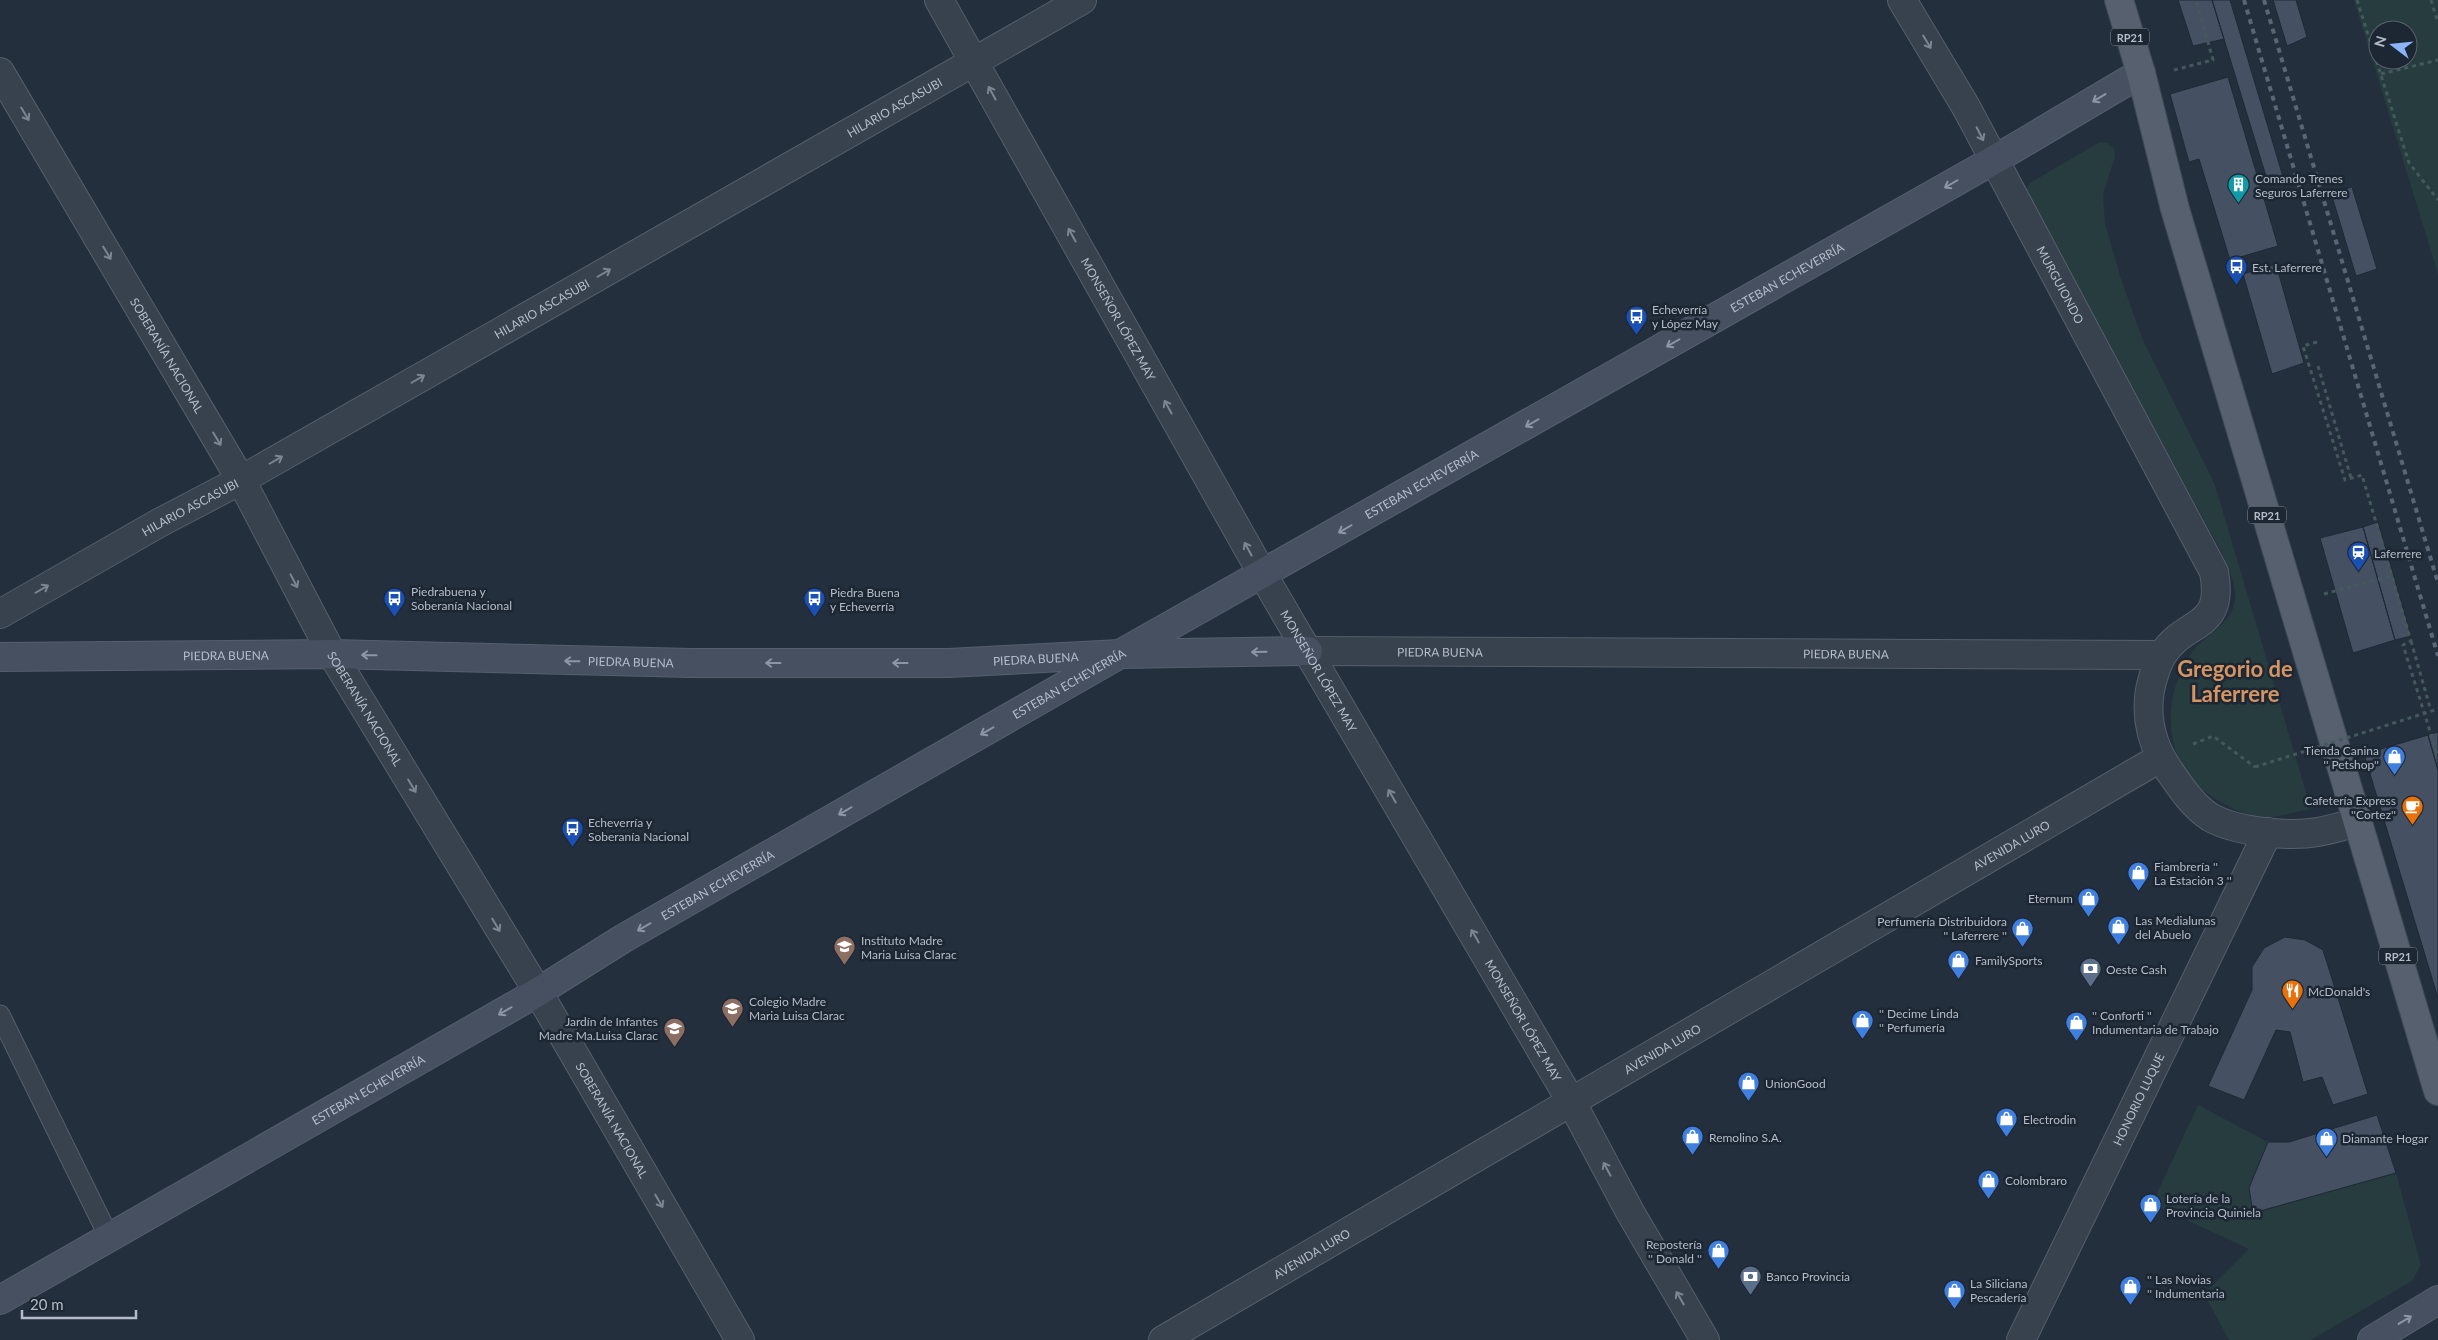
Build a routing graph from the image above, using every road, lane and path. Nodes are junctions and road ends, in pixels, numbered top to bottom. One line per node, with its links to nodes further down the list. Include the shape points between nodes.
1 (939, 0): 10 (street, MONSEÑOR LÓPEZ MAY)
2 (1082, 0): 10 (street, HILARIO ASCASUBI)
3 (1902, 0): 14 (street, MURGUIONDO, one-way to 14)
4 (2119, 0): 13 (main road, RP21)
5 (2196, 0): 13 (path, via 2213,60)
6 (2357, 0): 12 (path)
7 (2431, 0): 8 (path)
8 (2438, 23)
9 (2438, 60): 12 (path)
10 (974, 61): 19 (street, HILARIO ASCASUBI, one-way to 10); 20 (street, MONSEÑOR LÓPEZ MAY, one-way to 10)
11 (0, 72): 19 (street, SOBERANÍA NACIONAL, one-way to 19)
12 (2381, 74): 15 (path, via 2409,163)
13 (2142, 76): 14 (street, ESTEBAN ECHEVERRÍA, one-way to 14); 22 (main road, RP21, via 2178,217)
14 (1994, 160): 20 (street, ESTEBAN ECHEVERRÍA, one-way to 20); 28 (street, MURGUIONDO, via 2214,572 2218,590 2214,606 2204,622 2176,640)
15 (2438, 200)
16 (2317, 342): 18 (path, via 2303,346 2345,480)
17 (2318, 366): 18 (path)
18 (2351, 478): 21 (path, via 2362,475)
19 (242, 480): 23 (street, HILARIO ASCASUBI, one-way to 19, via 159,522); 26 (street, SOBERANÍA NACIONAL, one-way to 26)
20 (1263, 575): 25 (street, MONSEÑOR LÓPEZ MAY); 27 (street, ESTEBAN ECHEVERRÍA)
21 (2391, 576): 22 (path); 24 (path)
22 (2293, 603): 34 (main road, RP21)
23 (0, 614)
24 (2410, 641): 31 (path); 32 (path, via 2403,645)
25 (1308, 651): 27 (street, PIEDRA BUENA, one-way to 27); 28 (street, PIEDRA BUENA); 39 (street, MONSEÑOR LÓPEZ MAY, one-way to 25)
26 (332, 654): 27 (street, PIEDRA BUENA, one-way to 26, via 920,663 681,662); 29 (street, PIEDRA BUENA); 36 (street, SOBERANÍA NACIONAL, one-way to 36)
27 (1120, 654): 36 (street, ESTEBAN ECHEVERRÍA, one-way to 36, via 632,933)
28 (2162, 654): 33 (street, via 2150,690 2148,724)
29 (0, 657)
30 (2438, 709): 31 (path, bridge)
31 (2431, 711): 33 (path, bridge, via 2255,767 2213,736)
32 (2438, 757)
33 (2160, 758): 35 (street, via 2183,792 2210,816); 39 (street, AVENIDA LURO)
34 (2358, 822): 35 (street, via 2316,832); 38 (main road, RP21)
35 (2268, 832): 46 (street, HONORIO LUQUE)
36 (538, 992): 40 (street, ESTEBAN ECHEVERRÍA, one-way to 40); 43 (street, SOBERANÍA NACIONAL, one-way to 43)
37 (0, 1014): 40 (lane)
38 (2438, 1091)
39 (1572, 1103): 44 (street, AVENIDA LURO); 45 (street, MONSEÑOR LÓPEZ MAY, one-way to 39)
40 (109, 1237): 41 (street, ESTEBAN ECHEVERRÍA)
41 (0, 1300)
42 (2438, 1300): 47 (street, one-way to 42)
43 (740, 1340)
44 (1163, 1340)
45 (1704, 1340)
46 (2021, 1340)
47 (2372, 1340)

